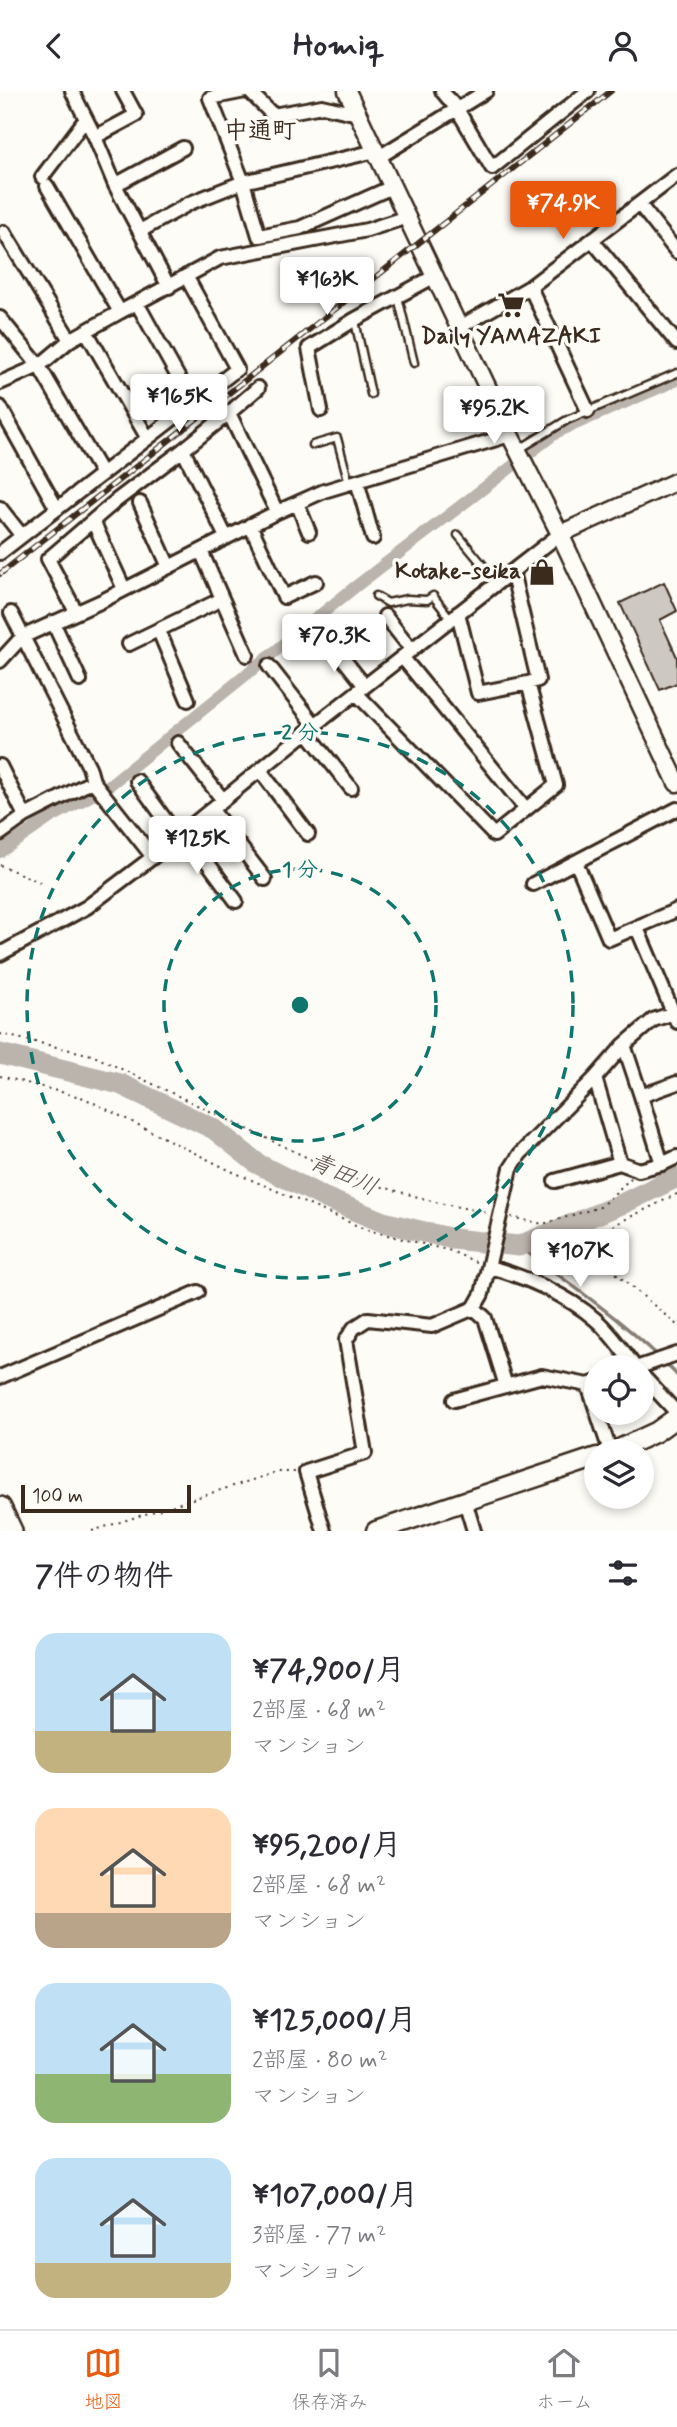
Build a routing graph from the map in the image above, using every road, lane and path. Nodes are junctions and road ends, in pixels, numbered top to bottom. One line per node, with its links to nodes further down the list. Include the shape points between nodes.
1 (72, 91): 10 (street)
2 (123, 91): 11 (street, via 136,115)
3 (247, 91): 9 (street, via 273,115 322,106); 15 (street, via 210,98)
4 (347, 91): 9 (street)
5 (442, 91): 8 (street)
6 (486, 91): 8 (street)
7 (588, 91): 8 (street, via 492,168)
8 (457, 109): 13 (street)
9 (358, 114): 13 (street)
10 (85, 120): 11 (street); 30 (street, via 45,182)
11 (95, 137): 16 (street)
12 (183, 148): 16 (street)
13 (378, 154): 15 (street); 17 (street)
14 (677, 175): 18 (street)
15 (243, 182): 17 (street, via 259,236 299,228); 20 (street, via 190,203)
16 (116, 185): 20 (street)
17 (392, 187): 19 (street)
18 (639, 204): 22 (street); 23 (street)
19 (407, 218): 24 (street, via 220,258); 25 (street)
20 (140, 231): 26 (street)
21 (4, 232): 35 (street)
22 (592, 240): 27 (street); 36 (street)
23 (677, 252)
24 (186, 276): 26 (street); 43 (street, via 237,369)
25 (435, 276): 28 (street); 33 (street)
26 (169, 286): 29 (street)
27 (530, 287): 33 (street); 46 (street)
28 (398, 296): 32 (street); 37 (lane)
29 (137, 303): 30 (street); 43 (street)
30 (120, 312): 34 (street)
31 (0, 318): 38 (street)
32 (354, 320): 42 (lane); 45 (street, via 309,348)
33 (460, 327): 48 (street)
34 (86, 331): 35 (street); 49 (street)
35 (70, 340): 38 (street)
36 (677, 343)
37 (414, 363)
38 (39, 366): 40 (street); 53 (street)
39 (677, 373): 46 (lane)
40 (0, 383)
41 (258, 387): 47 (street)
42 (371, 394)
43 (192, 404): 49 (street)
44 (0, 407): 59 (street)
45 (321, 410)
46 (588, 411): 52 (lane)
47 (229, 413): 51 (street); 60 (street)
48 (510, 435): 52 (street); 55 (street)
49 (147, 437): 53 (street)
50 (313, 445): 55 (lane, via 337,438)
51 (183, 450): 61 (street); 67 (street)
52 (517, 450): 64 (street)
53 (102, 474): 59 (street)
54 (677, 481): 64 (street)
55 (353, 482): 57 (street); 68 (street)
56 (139, 503): 71 (street)
57 (297, 503): 60 (street); 63 (street)
58 (0, 508): 65 (street)
59 (57, 509): 65 (street)
60 (277, 512): 62 (street)
61 (93, 521): 75 (street); 78 (street, via 48,559)
62 (250, 525): 67 (street); 73 (street, via 284,597)
63 (309, 532)
64 (560, 534): 72 (street); 101 (street)
65 (22, 535): 70 (street)
66 (458, 535): 74 (lane)
67 (226, 537): 69 (street)
68 (373, 538)
69 (201, 551): 71 (street); 77 (street)
70 (0, 552)
71 (169, 567): 75 (street)
72 (512, 572): 74 (street); 92 (street, via 538,680)
73 (316, 582)
74 (497, 582): 80 (street)
75 (124, 589): 78 (street)
76 (376, 596): 80 (lane, via 388,603 433,596)
77 (222, 599): 83 (street); 88 (street)
78 (76, 612): 82 (street)
79 (11, 613): 84 (street)
80 (455, 616): 87 (street); 92 (street, via 478,693)
81 (385, 617): 87 (street)
82 (53, 622): 84 (street); 91 (street)
83 (159, 631): 86 (street); 94 (street)
84 (22, 637): 89 (street); 99 (street)
85 (329, 641): 93 (street)
86 (129, 644)
87 (408, 654): 93 (street); 104 (street)
88 (247, 655)
89 (0, 661)
90 (268, 666): 95 (street)
91 (80, 680)
92 (528, 683): 104 (street, via 556,785)
93 (360, 690): 95 (street); 104 (street, via 494,835)
94 (188, 700)
95 (311, 728): 98 (street); 102 (street)
96 (178, 743): 103 (street)
97 (0, 766): 107 (street)
98 (260, 770): 103 (street); 109 (street)
99 (93, 781): 107 (street); 111 (street)
100 (137, 781): 110 (street)
101 (677, 783)
102 (351, 788)
103 (223, 800): 106 (street)
104 (526, 809)
105 (677, 809): 112 (street)
106 (212, 810): 110 (street); 114 (street)
107 (25, 816): 108 (street)
108 (0, 834)
109 (308, 834)
110 (181, 835): 111 (street); 117 (street)
111 (153, 857): 120 (street, via 87,907)
112 (576, 862): 116 (street); 119 (street, via 609,939)
113 (0, 865): 115 (path)
114 (265, 879)
115 (44, 884)
116 (533, 884)
117 (236, 901)
118 (677, 910): 119 (street)
119 (637, 927): 121 (street)
120 (0, 954)
121 (676, 1016): 123 (street, via 653,1020)
122 (0, 1034): 134 (path, via 92,1055 348,1177)
123 (624, 1045): 125 (street); 127 (street)
124 (0, 1076): 135 (path, via 84,1098 231,1171 368,1230)
125 (595, 1077): 129 (street); 134 (street, via 520,1154 511,1168)
126 (677, 1083): 127 (street)
127 (641, 1096): 130 (street)
128 (677, 1157): 130 (street)
129 (620, 1163): 131 (street); 132 (street)
130 (662, 1164): 131 (street)
131 (639, 1170): 134 (path, via 600,1207 543,1224)
132 (555, 1181)
133 (677, 1194): 138 (path, via 614,1224 598,1243 598,1258)
134 (500, 1218): 135 (street)
135 (489, 1265): 137 (street); 139 (street, via 552,1291 596,1319)
136 (198, 1292): 142 (street)
137 (474, 1308): 144 (street, via 485,1318); 150 (street, via 432,1325 368,1319 354,1328 346,1340 365,1453)
138 (677, 1325)
139 (628, 1355)
140 (677, 1355): 141 (street)
141 (654, 1363)
142 (0, 1377)
143 (584, 1382): 144 (street, via 542,1376)
144 (506, 1385): 146 (street)
145 (654, 1386): 147 (street)
146 (454, 1400)
147 (677, 1415): 148 (main road)
148 (641, 1439)
149 (584, 1461): 151 (main road)
150 (306, 1472): 154 (path, via 277,1472); 155 (street)
151 (465, 1501): 156 (main road); 157 (street)
152 (0, 1508): 153 (main road)
153 (11, 1531)
154 (92, 1531)
155 (324, 1531)
156 (376, 1531)
157 (474, 1531)

